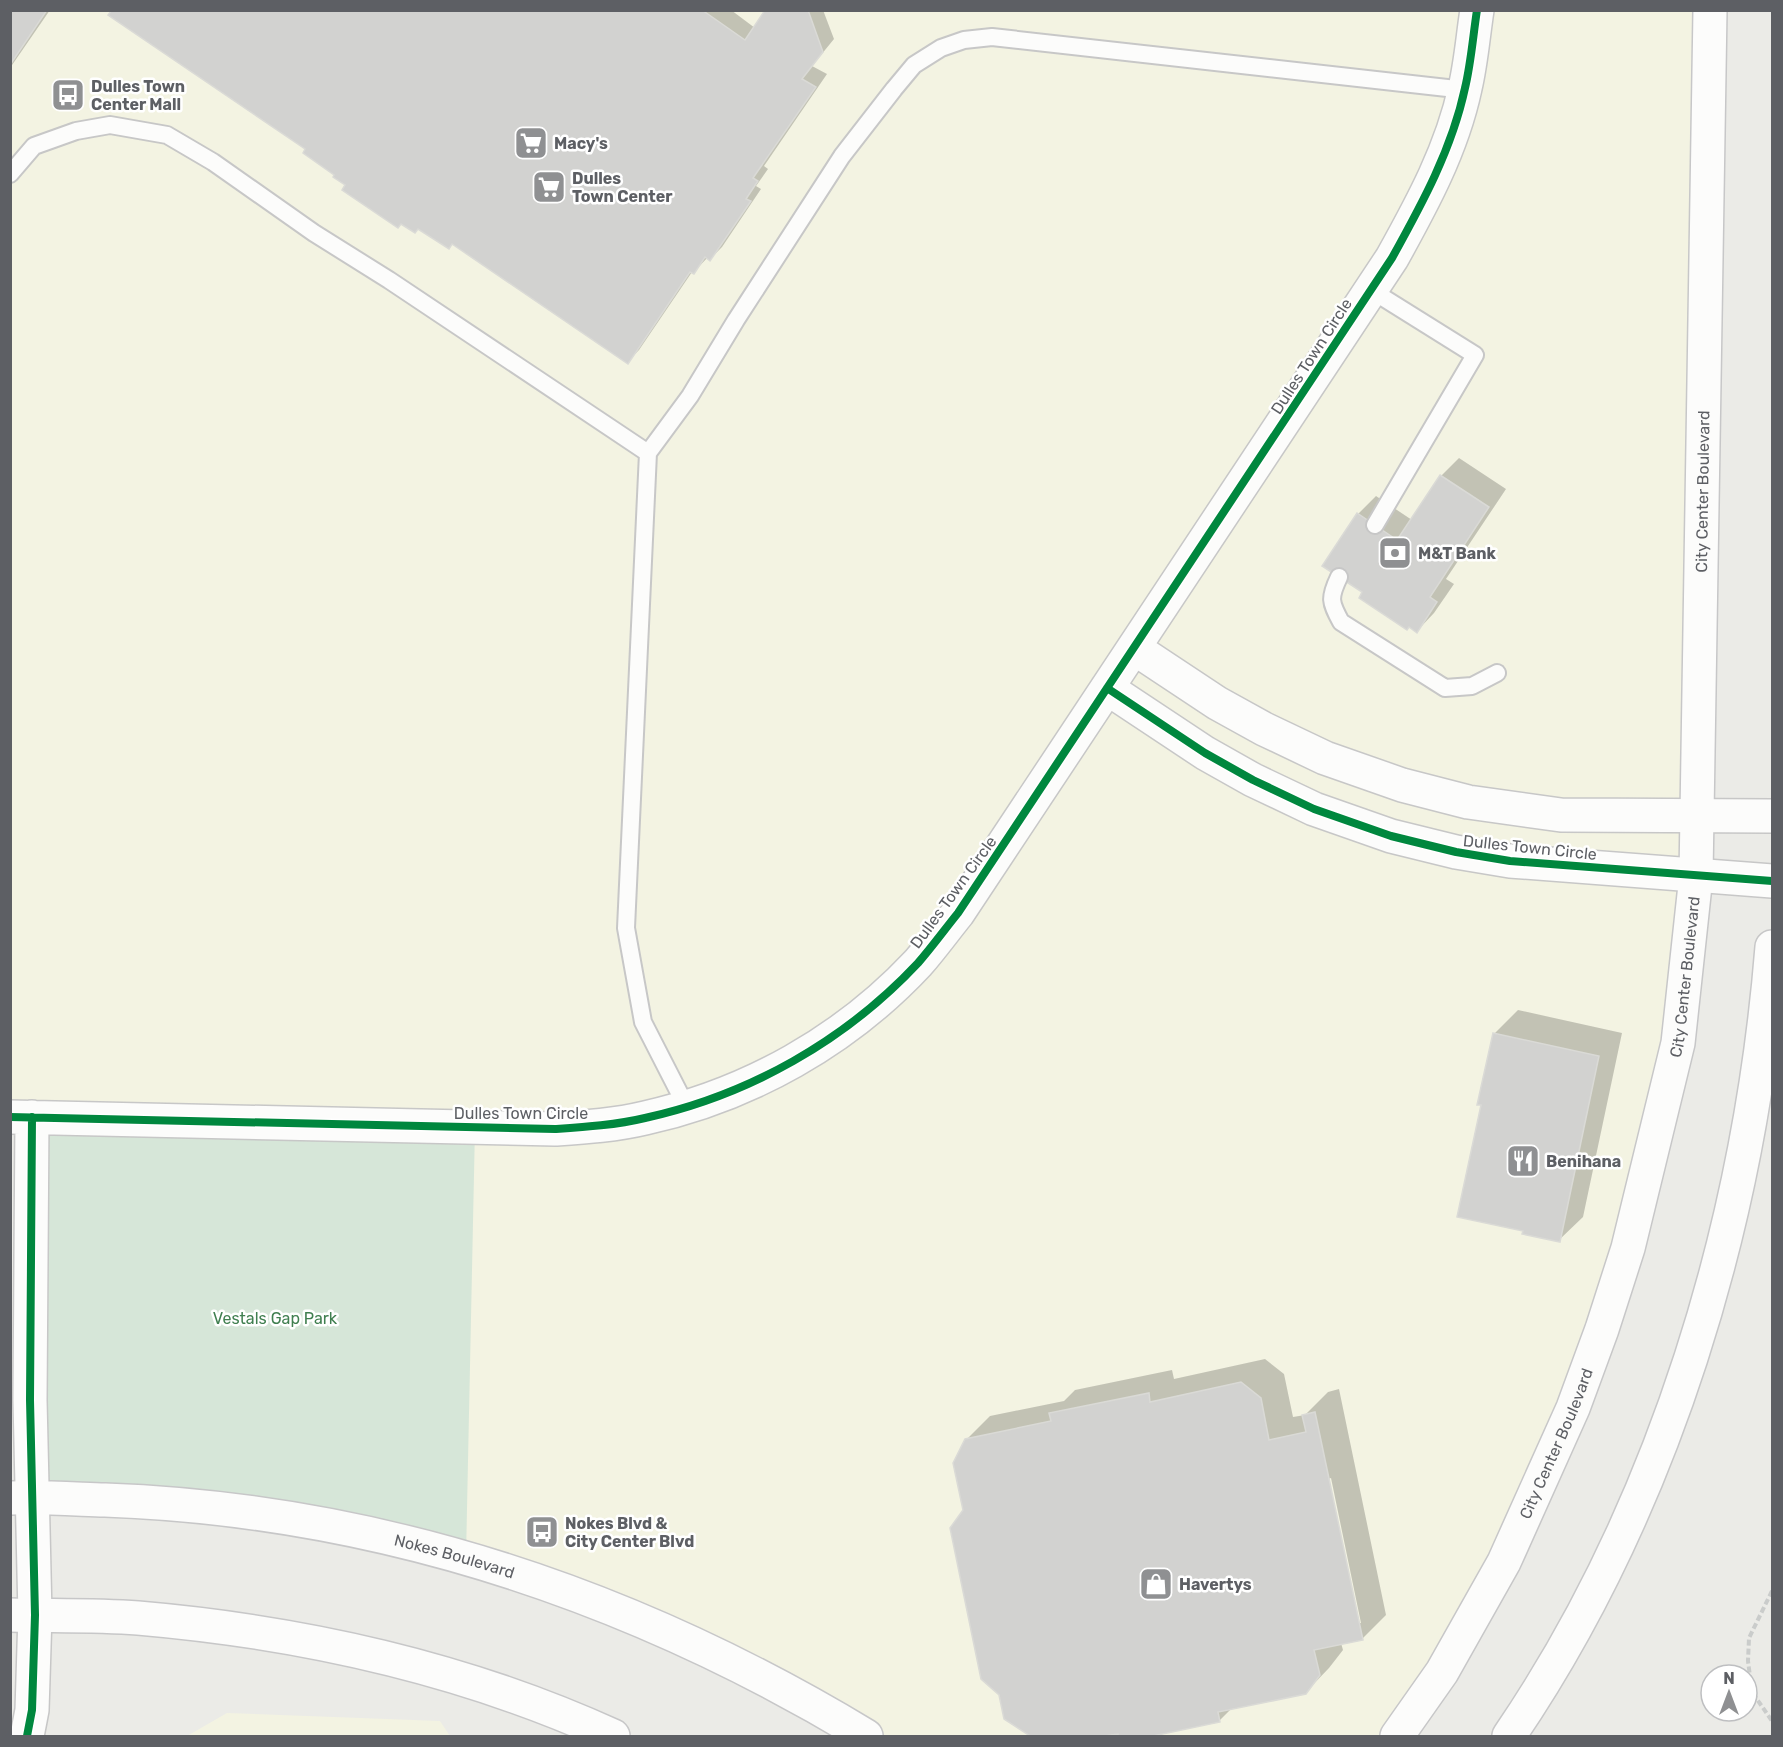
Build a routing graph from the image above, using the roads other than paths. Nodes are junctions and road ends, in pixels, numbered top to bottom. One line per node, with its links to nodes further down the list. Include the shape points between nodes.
1 (1477, 10): 3 (main road, Dulles Town Circle)
2 (1710, 10): 12 (main road, City Center Boulevard)
3 (1465, 90): 5 (main road, Dulles Town Circle, via 1425,198); 6 (lane, via 992,37 941,48 914,65 842,156 690,396)
4 (10, 174): 6 (lane, via 34,146 76,131 110,125 167,135)
5 (1371, 290): 7 (lane, via 1475,355); 9 (main road, Dulles Town Circle)
6 (648, 453): 17 (lane, via 626,928 643,1022)
7 (1375, 525)
8 (1339, 577): 10 (lane, via 1331,604 1341,622 1444,688 1472,686)
9 (1134, 648): 11 (main road, Dulles Town Circle); 12 (main road, via 1264,729 1325,758 1402,785 1468,802 1562,814)
10 (1497, 673)
11 (1107, 688): 14 (main road, Dulles Town Circle, via 1253,780 1314,809 1391,836 1510,861); 17 (main road, Dulles Town Circle, via 958,913 907,973 831,1038 786,1066 729,1093)
12 (1696, 816): 13 (main road); 14 (main road, City Center Boulevard)
13 (1773, 816)
14 (1696, 876): 15 (main road, Dulles Town Circle); 24 (main road, City Center Boulevard, via 1678,1043 1628,1248 1602,1329 1573,1408 1504,1562 1442,1672)
15 (1773, 881)
16 (1773, 947): 25 (main road, via 1741,1169 1696,1343 1651,1468 1605,1569)
17 (687, 1107): 18 (main road, Dulles Town Circle, via 644,1119 555,1129)
18 (21, 1117): 19 (main road, Dulles Town Circle, via 30,1400)
19 (21, 1497): 20 (main road, Dulles Town Circle); 23 (main road, Nokes Boulevard, via 162,1502 238,1510 315,1521 466,1557 611,1606 681,1637)
20 (23, 1615): 21 (main road, Dulles Town Circle, via 32,1710); 22 (main road, via 137,1618 283,1637 367,1653 516,1697)
21 (27, 1737)
22 (613, 1737)
23 (866, 1737)
24 (1397, 1737)
25 (1509, 1737)

